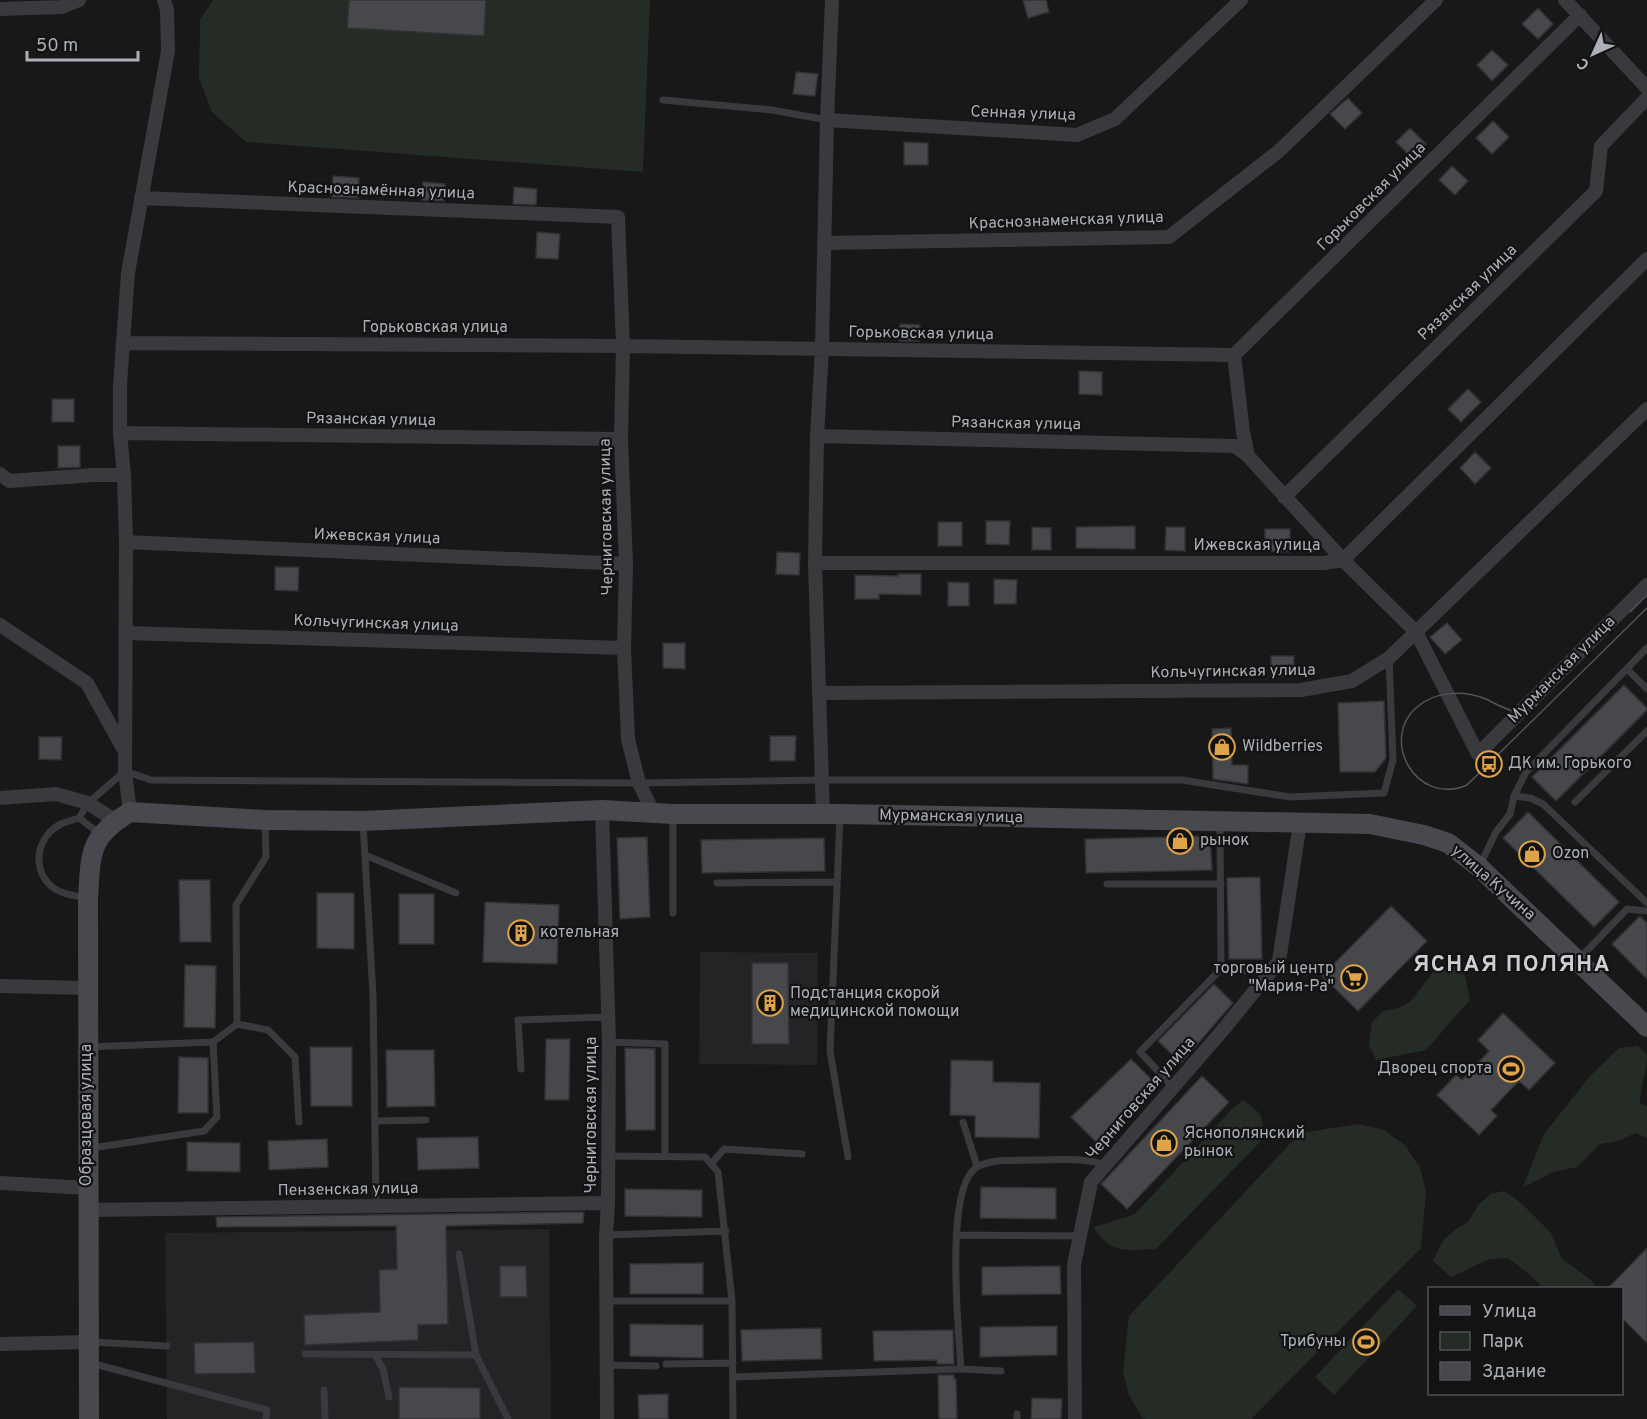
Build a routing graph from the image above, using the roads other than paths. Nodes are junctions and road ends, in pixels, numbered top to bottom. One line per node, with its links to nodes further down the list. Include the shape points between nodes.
1 (79, 0): 7 (street, via 62,7)
2 (164, 0): 13 (street, via 168,51)
3 (832, 0): 12 (street)
4 (1241, 0): 12 (street, Сенная улица, via 1115,119 1077,135)
5 (1436, 0): 15 (street, Краснознаменская улица, via 1279,152 1169,237)
6 (1565, 0): 8 (street)
7 (0, 9)
8 (1580, 15): 9 (street); 20 (street, Горьковская улица)
9 (1647, 88)
10 (1647, 98): 28 (street, Рязанская улица, via 1601,146 1596,190)
11 (663, 100): 12 (lane, via 772,110)
12 (827, 120): 15 (street)
13 (141, 198): 14 (street, Краснознамённая улица); 17 (street, via 128,273)
14 (618, 217): 18 (street, Черниговская улица)
15 (824, 243): 19 (street)
16 (1647, 260): 30 (street, Ижевская улица)
17 (123, 343): 18 (street, Горьковская улица); 22 (street)
18 (623, 346): 19 (street, Горьковская улица); 24 (street, Черниговская улица)
19 (822, 349): 20 (street, Горьковская улица); 23 (street)
20 (1234, 355): 25 (street)
21 (1647, 409): 35 (street, Кольчугинская улица)
22 (120, 433): 24 (street, Рязанская улица); 27 (street)
23 (816, 436): 25 (street, Рязанская улица, via 1236,446); 31 (street)
24 (621, 439): 32 (street, Черниговская улица)
25 (1248, 456): 28 (street)
26 (0, 474): 27 (street, via 9,481)
27 (124, 475): 29 (street)
28 (1284, 497): 30 (street)
29 (126, 542): 32 (street, Ижевская улица); 36 (street)
30 (1342, 560): 31 (street, Ижевская улица); 35 (street)
31 (815, 563): 42 (street)
32 (626, 564): 37 (street, Черниговская улица)
33 (1647, 585): 35 (street, Мурманская улица, via 1478,754)
34 (0, 625): 44 (street, via 87,683)
35 (1416, 632): 39 (street, Кольчугинская улица)
36 (126, 633): 37 (street, Кольчугинская улица); 44 (street)
37 (624, 648): 47 (street, Черниговская улица, via 628,739)
38 (1647, 648): 40 (lane)
39 (1389, 658): 42 (street, Кольчугинская улица, via 1352,681 1301,690); 46 (lane, via 1393,760 1384,793 1290,797 1182,780)
40 (1627, 669): 41 (lane); 48 (lane, via 1526,772)
41 (1647, 689)
42 (820, 693): 46 (street)
43 (1647, 731): 50 (lane)
44 (125, 753): 45 (street)
45 (125, 771): 47 (lane, via 151,780); 51 (lane); 56 (street)
46 (823, 780): 47 (lane); 55 (street)
47 (639, 783): 53 (street, Черниговская улица)
48 (1514, 796): 64 (lane, via 1510,814); 71 (lane, via 1543,804)
49 (0, 798): 51 (street, via 56,794)
50 (1575, 802)
51 (88, 803): 56 (street); 57 (lane)
52 (602, 810): 53 (main road, Мурманская улица); 59 (main road, Мурманская улица); 79 (street, Черниговская улица)
53 (653, 812): 54 (main road, Мурманская улица)
54 (673, 814): 55 (main road, Мурманская улица); 73 (lane)
55 (832, 815): 60 (main road, Мурманская улица); 65 (lane)
56 (123, 816): 58 (main road, Мурманская улица); 62 (main road, Образцовая улица)
57 (79, 818): 62 (lane); 70 (lane, via 61,824 47,835 38,854 41,872 52,887)
58 (265, 820): 59 (main road, Мурманская улица); 80 (lane, via 266,857 236,905)
59 (363, 821): 63 (lane)
60 (1220, 822): 61 (main road, Мурманская улица); 68 (lane)
61 (1300, 823): 64 (main road, улица Кучина, via 1370,824 1424,835 1448,843); 76 (street, Черниговская улица, via 1279,961)
62 (102, 835): 70 (main road, Образцовая улица, via 91,852)
63 (365, 855): 69 (lane); 88 (lane)
64 (1479, 867): 74 (main road, улица Кучина)
65 (837, 882): 66 (lane); 95 (lane, via 830,1051)
66 (717, 883)
67 (1107, 884): 68 (lane)
68 (1221, 884): 75 (lane)
69 (456, 893)
70 (88, 898): 78 (main road, Образцовая улица)
71 (1647, 903)
72 (1647, 911): 74 (lane, via 1627,909)
73 (673, 913)
74 (1578, 960): 81 (main road, улица Кучина)
75 (1221, 969): 76 (lane); 86 (lane, via 1140,1053)
76 (1270, 972): 86 (street, Черниговская улица)
77 (0, 986): 78 (street)
78 (87, 988): 84 (main road, Образцовая улица)
79 (608, 1017): 83 (street, Черниговская улица); 85 (lane, via 518,1020)
80 (237, 1024): 82 (lane); 89 (lane, via 268,1030 295,1057)
81 (1647, 1027)
82 (213, 1042): 84 (lane); 91 (lane, via 217,1117 204,1131)
83 (609, 1042): 93 (street, Черниговская улица); 94 (lane, via 665,1044)
84 (87, 1047): 91 (main road, Образцовая улица)
85 (520, 1070)
86 (1173, 1087): 97 (street, Черниговская улица)
87 (426, 1119): 88 (lane)
88 (375, 1121): 102 (lane)
89 (299, 1122)
90 (963, 1122): 98 (lane)
91 (87, 1149): 100 (main road, Образцовая улица)
92 (802, 1154): 96 (lane, via 724,1149)
93 (609, 1156): 94 (lane); 101 (street, Черниговская улица)
94 (665, 1156): 96 (lane, via 705,1157)
95 (848, 1157)
96 (711, 1164): 104 (lane, via 718,1172)
97 (1106, 1165): 98 (lane, via 1087,1159 999,1161); 107 (street, Черниговская улица, via 1091,1182)
98 (977, 1166): 106 (lane, via 965,1179)
99 (0, 1184): 100 (street)
100 (88, 1188): 103 (main road, Образцовая улица)
101 (608, 1203): 102 (street, Пензенская улица); 105 (street, Черниговская улица)
102 (376, 1206): 103 (street, Пензенская улица)
103 (88, 1210): 111 (main road, Образцовая улица)
104 (726, 1231): 105 (lane); 109 (lane)
105 (606, 1235): 110 (street, Черниговская улица)
106 (956, 1235): 107 (lane); 122 (lane)
107 (1080, 1236): 133 (street, Черниговская улица, via 1074,1265)
108 (459, 1254): 116 (lane)
109 (732, 1301): 110 (lane); 118 (lane)
110 (608, 1302): 120 (street, Черниговская улица)
111 (89, 1342): 112 (street); 113 (lane); 117 (main road, Образцовая улица)
112 (0, 1344)
113 (167, 1346)
114 (305, 1354): 115 (lane)
115 (375, 1355): 116 (lane); 126 (lane, via 383,1369)
116 (476, 1355): 130 (lane)
117 (89, 1363): 127 (main road, Образцовая улица); 128 (lane, via 267,1410)
118 (733, 1363): 119 (lane); 124 (lane)
119 (666, 1364)
120 (607, 1365): 121 (lane); 131 (street, Черниговская улица)
121 (656, 1366)
122 (961, 1369): 123 (lane); 124 (lane)
123 (1001, 1371)
124 (733, 1377): 132 (lane)
125 (324, 1390): 129 (lane)
126 (389, 1397)
127 (89, 1419)
128 (267, 1419)
129 (326, 1419)
130 (508, 1419)
131 (607, 1419)
132 (733, 1419)
133 (1075, 1419)

